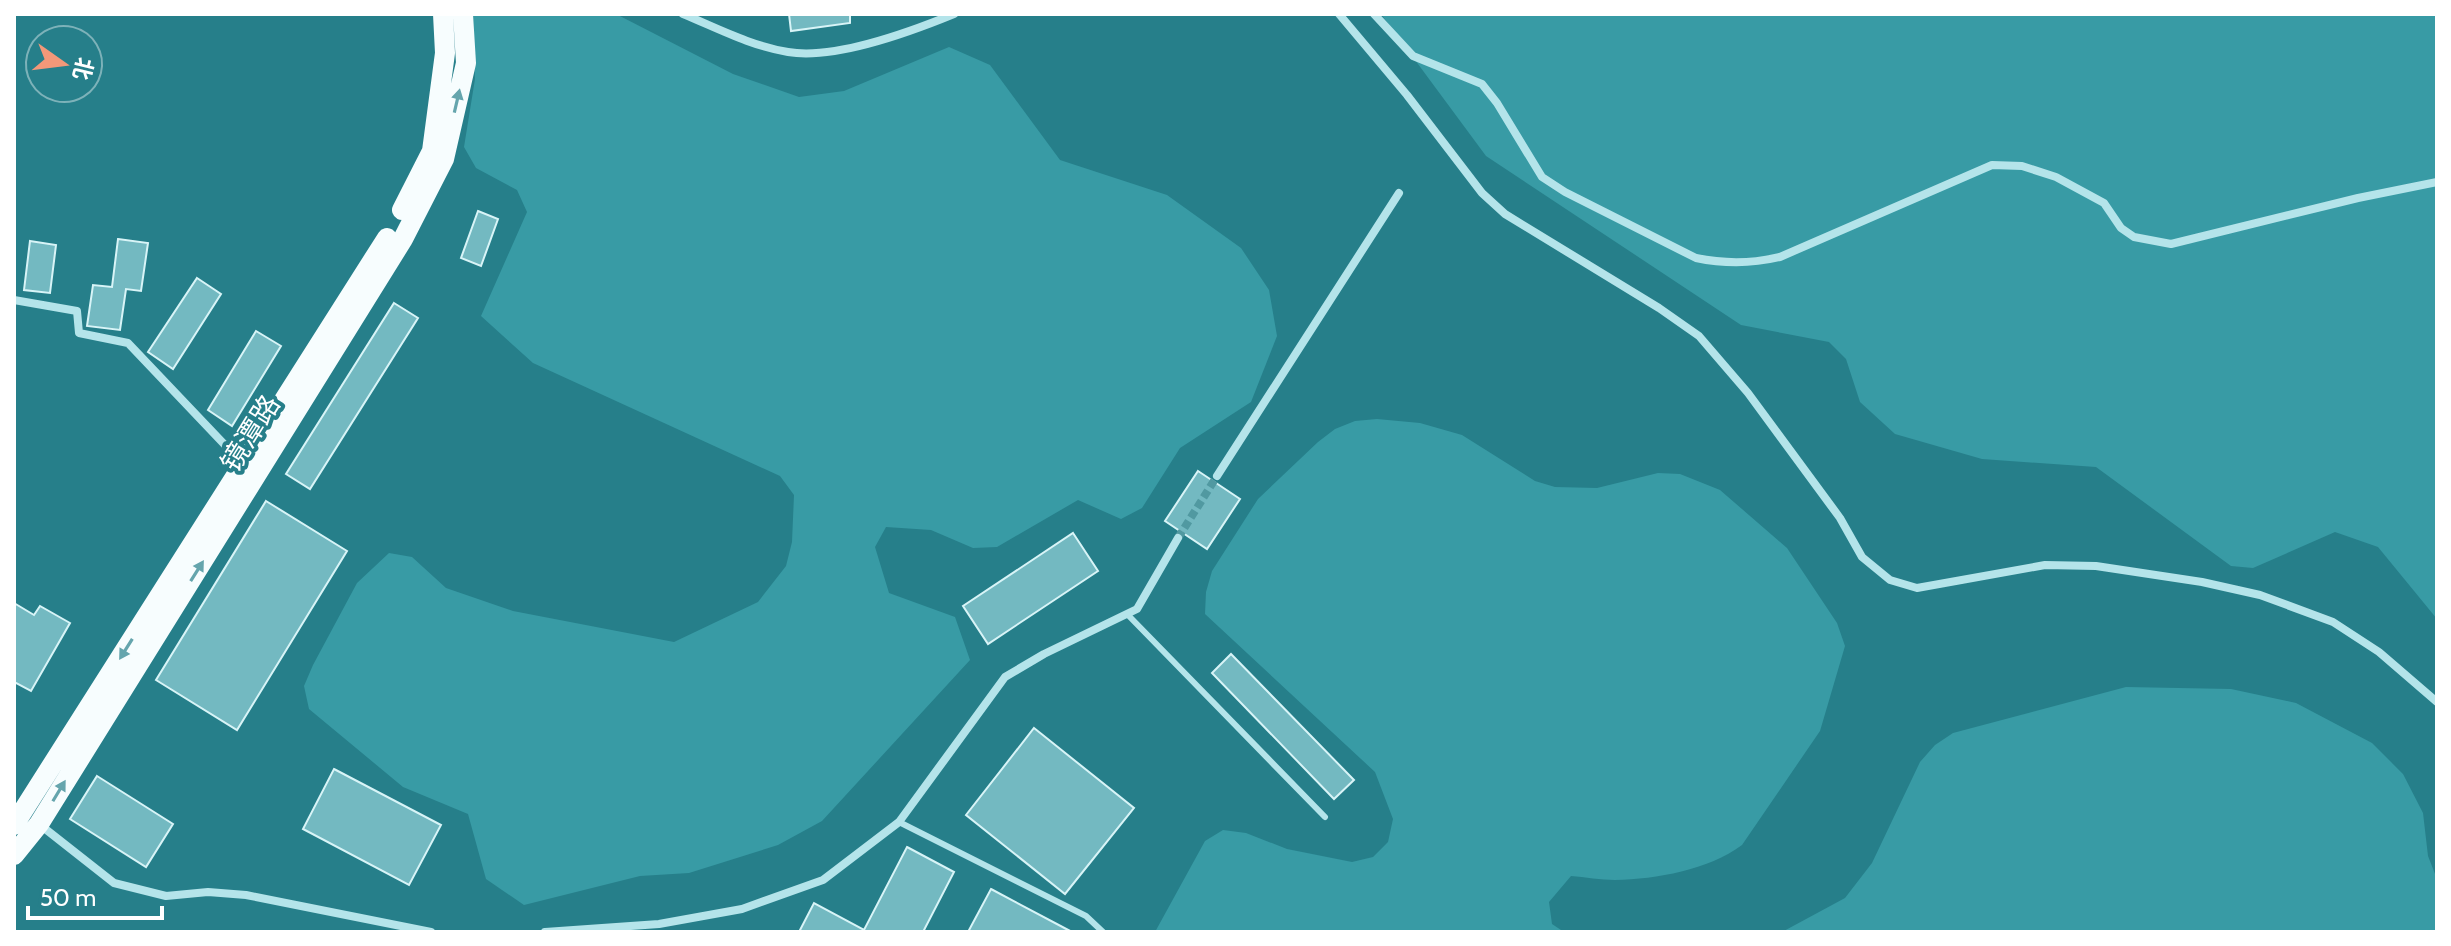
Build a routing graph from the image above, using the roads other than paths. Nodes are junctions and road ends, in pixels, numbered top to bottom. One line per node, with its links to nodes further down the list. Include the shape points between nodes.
1 (443, 14): 10 (main road, 镜潭路, via 445,53 432,151 392,231)
2 (463, 14): 17 (main road, 镜潭路, one-way to 2, via 403,239 444,159 466,63)
3 (683, 14): 4 (street, via 749,42 816,55 910,33)
4 (954, 14)
5 (1339, 14): 14 (street, via 1482,193 1505,214 1699,336 1748,393 1840,518 1862,557 1890,580 1917,588 2045,565 2096,566 2202,582 2260,595 2333,622 2379,652)
6 (1374, 14): 7 (street, via 1413,56 1482,84 1542,177 1713,262 1780,257 1992,165 2022,166 2056,177 2104,203 2134,237 2171,244)
7 (2437, 182)
8 (1399, 193): 11 (street)
9 (14, 300): 10 (street, via 77,311 79,333 128,343)
10 (243, 464): 18 (main road, 镜潭路, one-way to 18)
11 (1217, 476)
12 (1178, 538): 13 (street, via 1137,609)
13 (1127, 614): 15 (lane); 16 (street, via 1005,677)
14 (2437, 702)
15 (1325, 817)
16 (899, 822): 20 (street, via 823,880 742,909); 23 (lane, via 1086,916)
17 (39, 824): 19 (main road, 镜潭路); 21 (street, via 114,883 166,896 246,895)
18 (14, 825)
19 (14, 855)
20 (660, 928): 22 (street)
21 (431, 932)
22 (545, 932)
23 (1103, 932)

